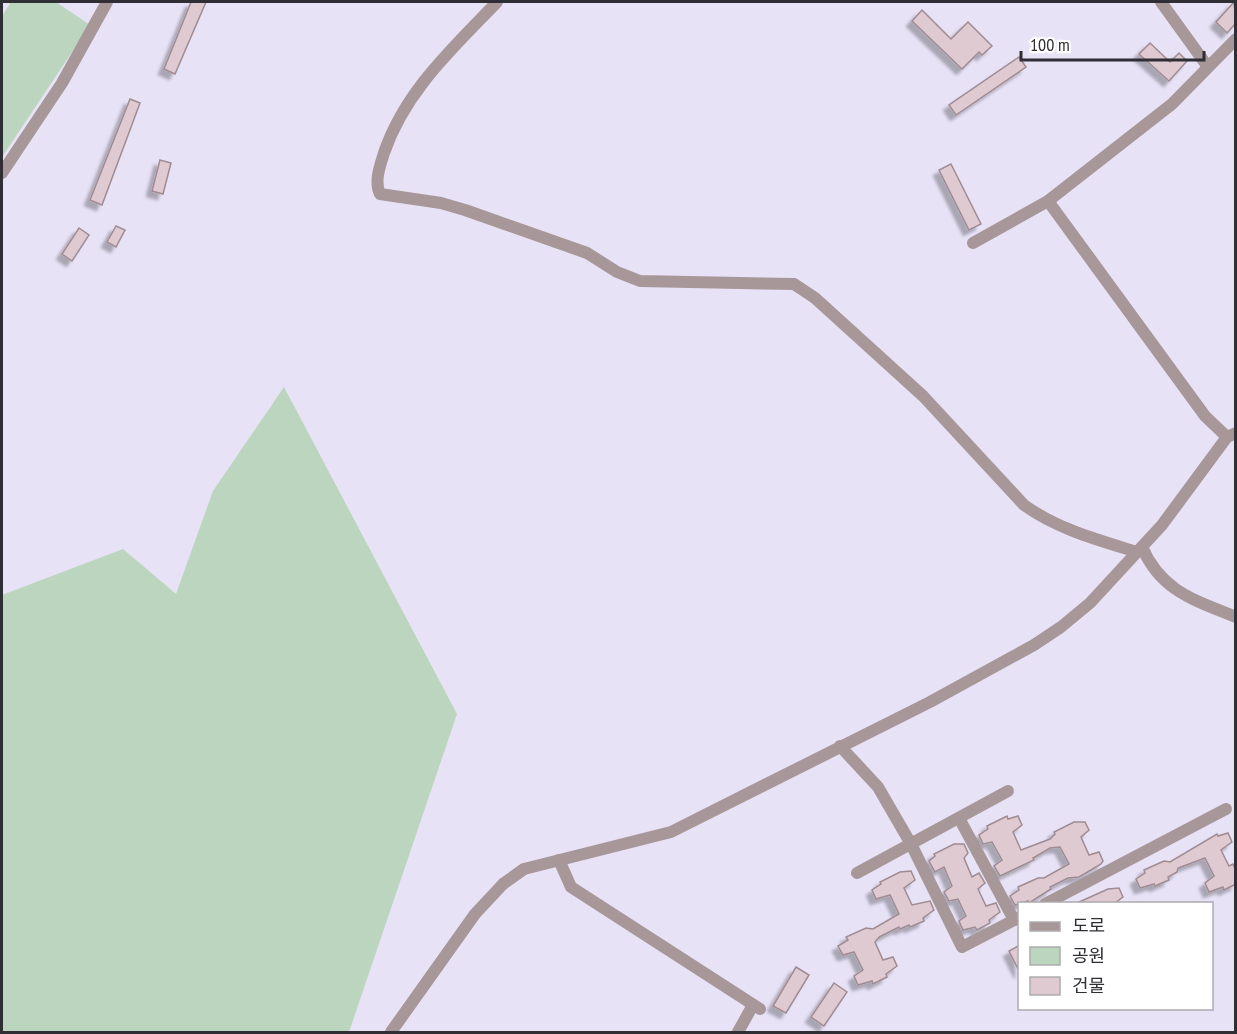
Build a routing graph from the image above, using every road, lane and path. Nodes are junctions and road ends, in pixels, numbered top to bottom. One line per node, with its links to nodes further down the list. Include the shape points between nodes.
1 (107, 2): 6 (street, via 62,83)
2 (496, 2): 10 (street, via 432,70 409,101 382,159 377,179 380,194 465,210 587,253 640,281 783,282 803,288 923,396 1024,505 1075,532)
3 (1161, 2): 5 (street)
4 (1236, 39): 5 (street)
5 (1208, 67): 7 (street, via 1172,104)
6 (2, 173)
7 (1048, 201): 8 (street); 9 (street, via 1205,416)
8 (973, 243)
9 (1231, 435): 10 (street)
10 (1140, 550): 11 (street, via 1161,580); 12 (street, via 1076,617 1051,635)
11 (1236, 617)
12 (840, 746): 16 (street, via 878,788); 17 (street, via 671,832)
13 (1008, 791): 15 (street)
14 (1226, 809): 19 (street)
15 (959, 818): 16 (street); 20 (street)
16 (911, 844): 18 (street); 20 (street, via 962,947)
17 (559, 860): 21 (street, via 524,869 503,884 475,914); 22 (street, via 571,887 757,1007)
18 (857, 873)
19 (1047, 902)
20 (1017, 918)
21 (391, 1032)
22 (738, 1032)

